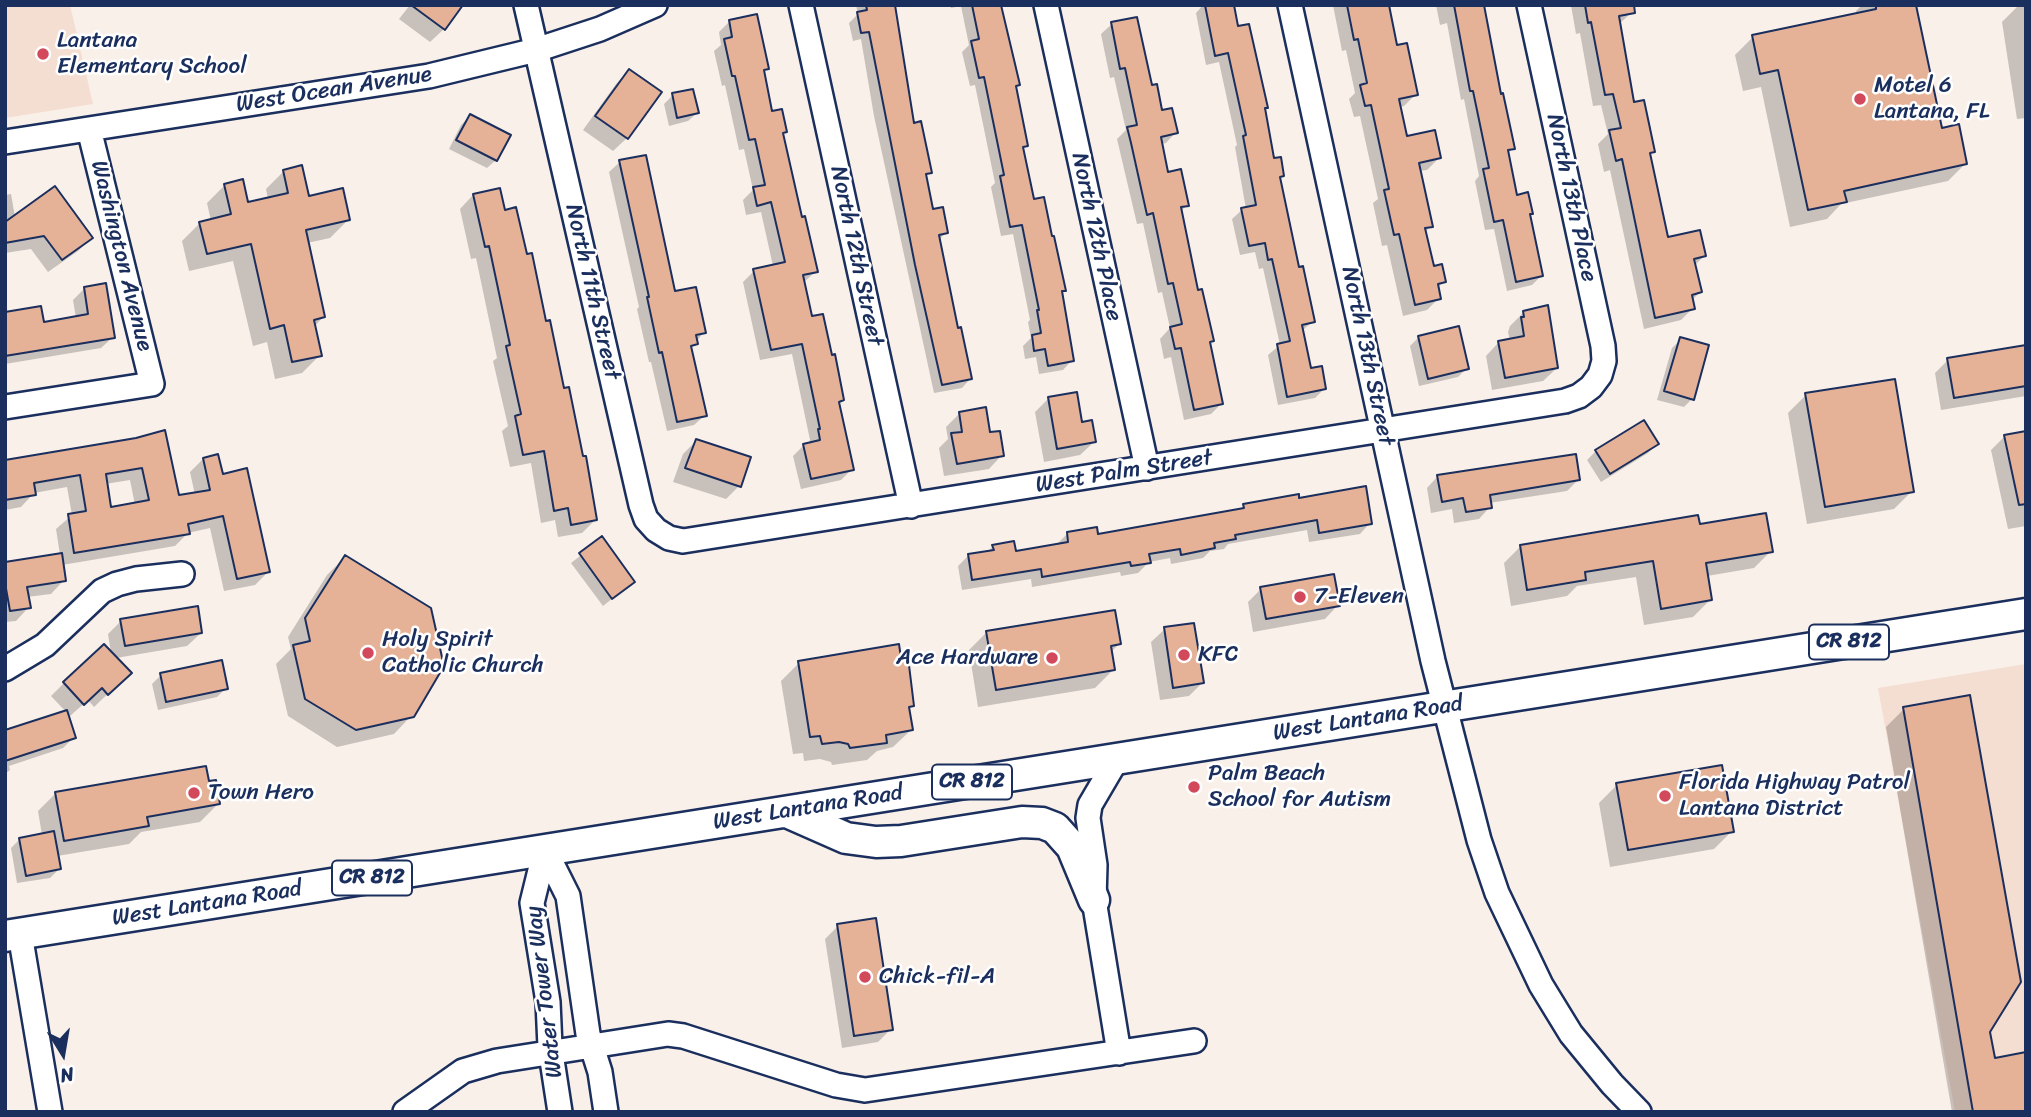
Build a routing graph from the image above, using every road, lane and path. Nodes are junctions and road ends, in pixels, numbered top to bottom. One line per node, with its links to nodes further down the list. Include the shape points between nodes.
1 (526, 5): 7 (street, North 11th Street)
2 (655, 5): 7 (street, West Ocean Avenue)
3 (802, 5): 14 (street, North 12th Street)
4 (1046, 5): 13 (street, North 12th Place)
5 (1290, 5): 12 (street, North 13th Street)
6 (1529, 5): 10 (street, North 13th Place, via 1603,346 1600,375)
7 (536, 50): 8 (street, West Ocean Avenue, via 429,76); 15 (street, North 11th Street, via 641,505)
8 (89, 129): 9 (street, West Ocean Avenue); 11 (street, Washington Avenue, via 152,384)
9 (5, 142)
10 (1591, 387): 12 (street, West Palm Street, via 1565,401)
11 (5, 407)
12 (1383, 430): 13 (street, West Palm Street); 19 (street, North 13th Street)
13 (1147, 468): 14 (street, West Palm Street)
14 (911, 506): 15 (street, West Palm Street, via 683,541)
15 (656, 530)
16 (182, 574): 18 (street, via 136,579 102,592 45,645)
17 (2026, 614): 19 (main road, West Lantana Road / CR 812)
18 (5, 669)
19 (1445, 706): 20 (main road, West Lantana Road / CR 812); 33 (street, North 13th Street, via 1479,840 1523,949 1571,1034)
20 (1116, 759): 21 (main road, West Lantana Road / CR 812); 23 (street, via 1089,810)
21 (787, 812): 22 (main road, West Lantana Road / CR 812); 23 (main road, via 846,838 876,842 1042,823 1055,828 1072,847)
22 (545, 850): 24 (main road, West Lantana Road / CR 812); 26 (street, Water Tower Way, via 568,896); 27 (street, Water Tower Way, via 532,903)
23 (1094, 900): 28 (street)
24 (12, 935): 29 (street)
25 (1194, 1041): 28 (street)
26 (591, 1045): 27 (street); 28 (street, via 683,1036 865,1090); 32 (street, Water Tower Way)
27 (551, 1053): 30 (street, via 463,1071); 31 (street, Water Tower Way)
28 (1119, 1053)
29 (50, 1112)
30 (405, 1112)
31 (560, 1112)
32 (606, 1112)
33 (1639, 1112)

